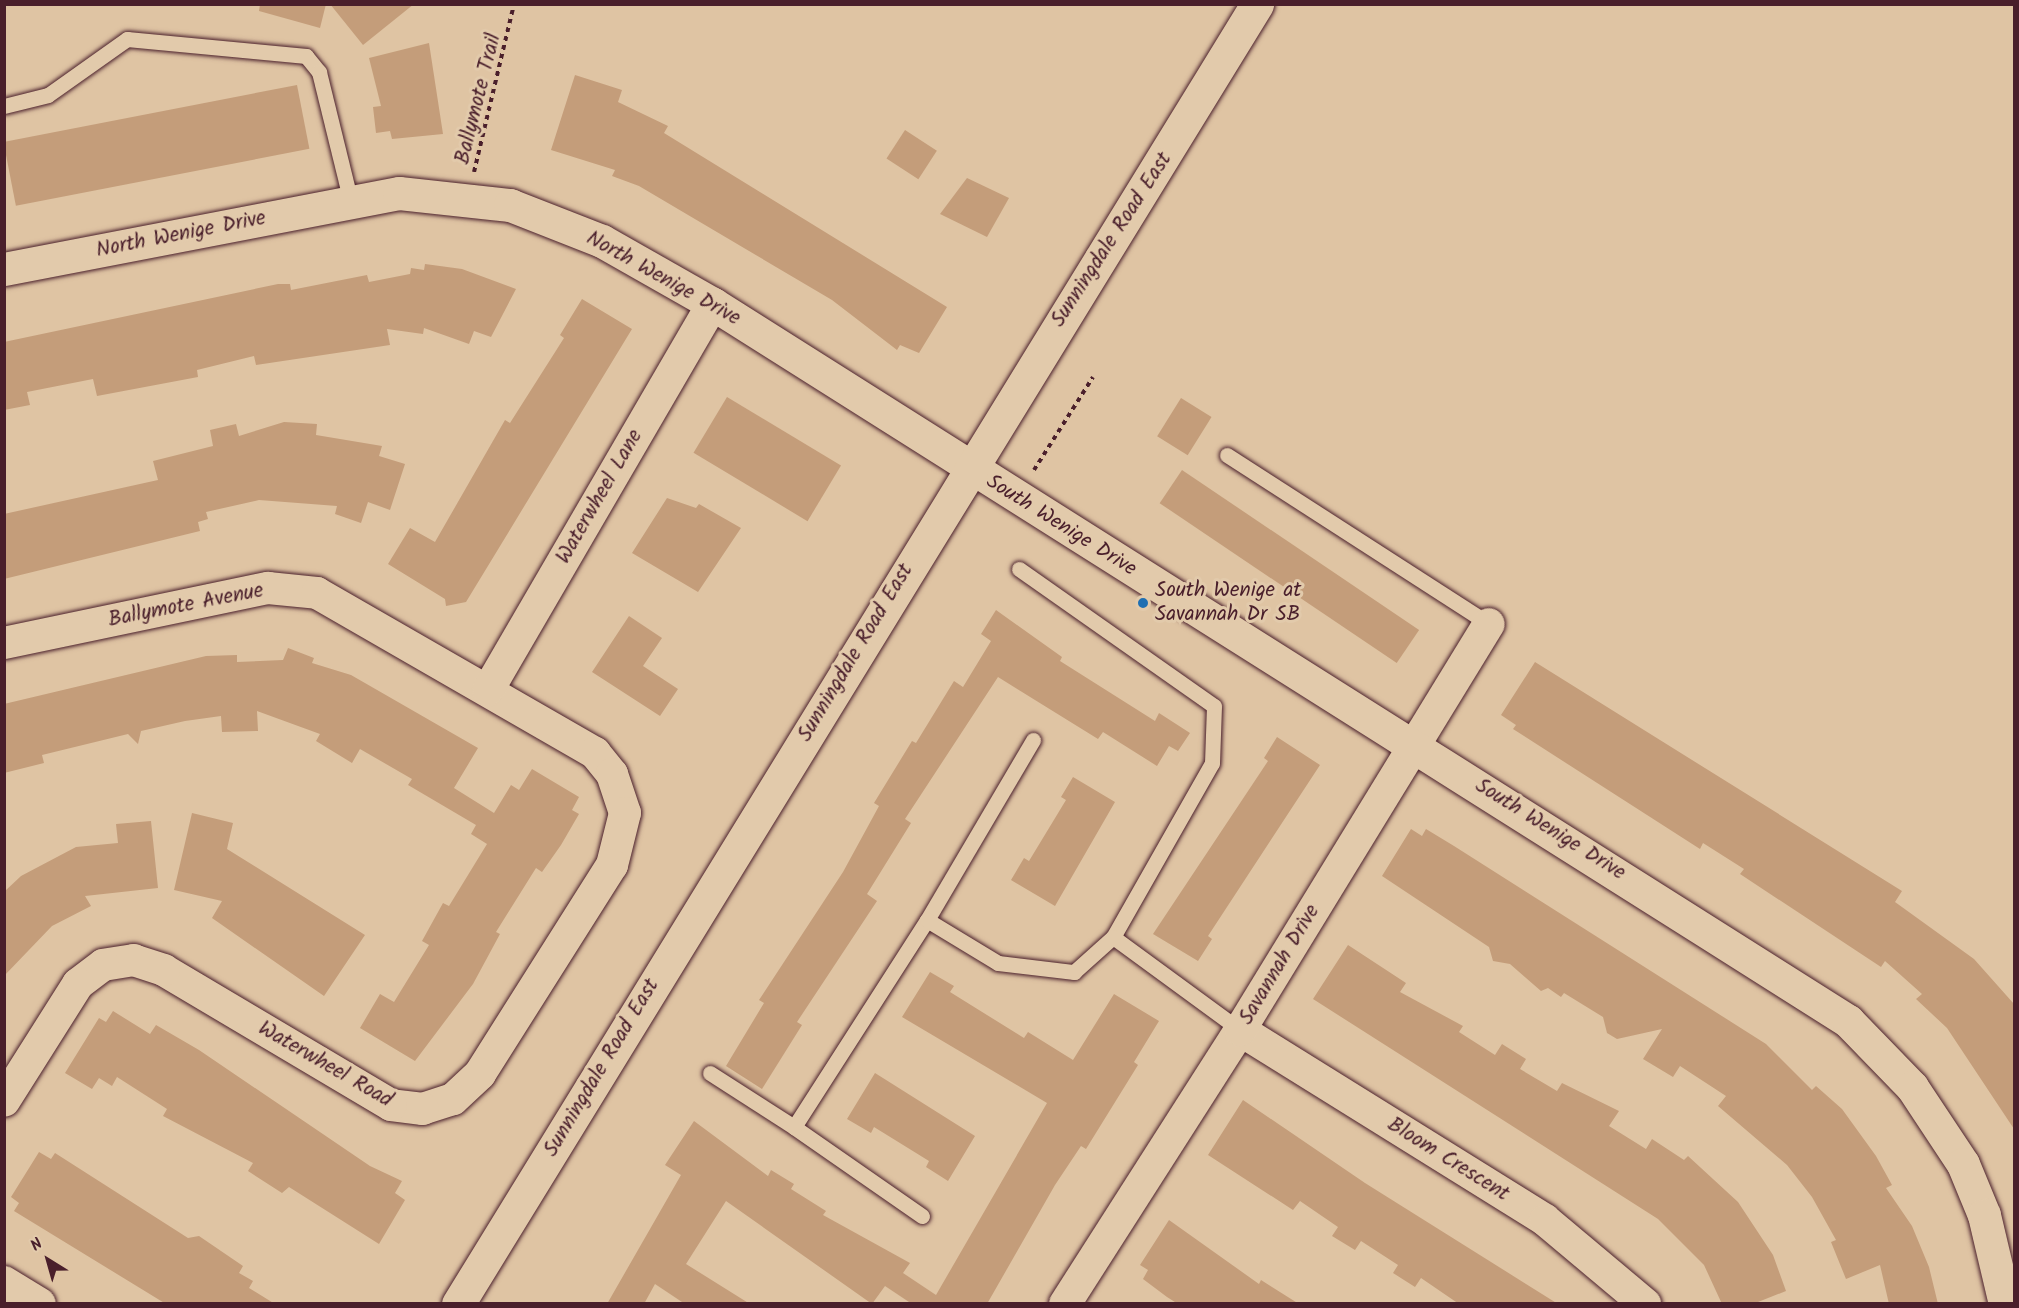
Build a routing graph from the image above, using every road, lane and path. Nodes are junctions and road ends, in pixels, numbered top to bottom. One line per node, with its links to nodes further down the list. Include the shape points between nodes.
1 (514, 4): 4 (path, Ballymote Trail, via 476,159)
2 (1257, 4): 10 (street, Sunningdale Road East)
3 (4, 106): 5 (lane, via 48,95 127,39 284,50 306,56 319,72)
4 (472, 201): 5 (street, North Wenige Drive, via 399,193); 7 (street, North Wenige Drive, via 510,205 602,241)
5 (351, 202): 6 (street, North Wenige Drive)
6 (4, 268)
7 (713, 304): 10 (street, North Wenige Drive); 15 (street, Waterwheel Lane)
8 (1093, 376): 11 (path)
9 (1227, 455): 13 (lane)
10 (969, 468): 17 (street, South Wenige Drive); 27 (street, Sunningdale Road East)
11 (1034, 470)
12 (1019, 569): 19 (lane, via 1214,706 1212,763)
13 (1489, 624): 17 (street, Savannah Drive)
14 (4, 644): 15 (street, Ballymote Avenue, via 268,588 317,593)
15 (488, 690): 22 (street, Waterwheel Road, via 595,753 619,786 625,827 612,865 466,1089 423,1109 391,1105 164,970 124,960 94,970 78,984)
16 (1033, 740): 18 (lane)
17 (1414, 744): 20 (street, Savannah Drive); 30 (street, South Wenige Drive, via 1848,1021 1912,1087 1963,1164 1984,1215)
18 (927, 920): 19 (lane, via 998,963 1074,972); 23 (lane)
19 (1113, 937): 20 (lane)
20 (1240, 1030): 28 (street, Savannah Drive); 29 (street, Bloom Crescent, via 1545,1220)
21 (710, 1073): 23 (lane)
22 (4, 1101)
23 (794, 1127): 24 (lane)
24 (922, 1216)
25 (4, 1282): 26 (street)
26 (40, 1304)
27 (458, 1304)
28 (1065, 1304)
29 (1646, 1304)
30 (2005, 1304)

